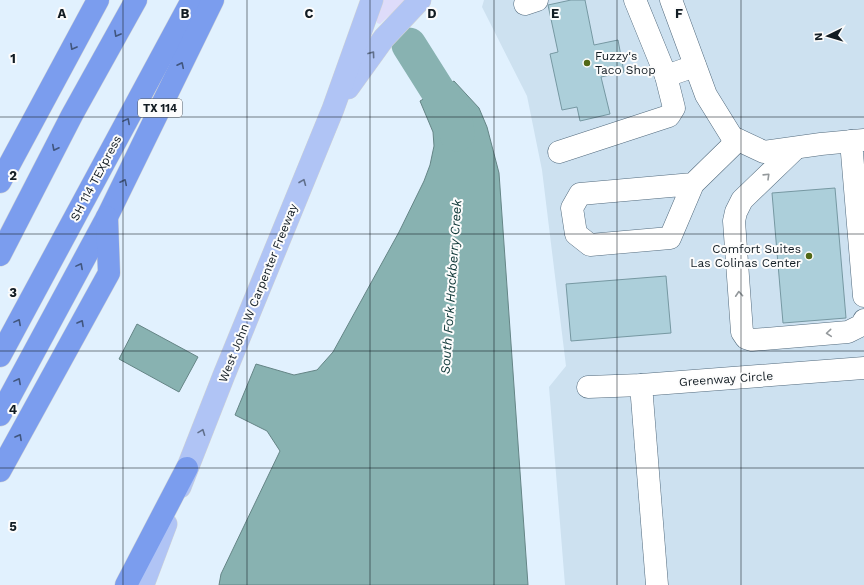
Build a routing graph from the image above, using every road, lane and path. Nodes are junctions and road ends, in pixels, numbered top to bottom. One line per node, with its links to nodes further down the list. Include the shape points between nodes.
1 (98, 0): 12 (highway, one-way to 12)
2 (136, 0): 21 (highway, one-way to 21, via 72,115)
3 (192, 0): 24 (highway, SH 114 TEXpress, one-way to 3)
4 (213, 0): 20 (highway, TX 114, one-way to 4)
5 (372, 0): 11 (main road, West John W Carpenter Freeway)
6 (420, 0): 11 (main road, one-way to 6, via 384,38)
7 (635, 0): 10 (street)
8 (671, 0): 9 (street)
9 (695, 66): 10 (street); 13 (street, via 706,95 732,137)
10 (666, 76): 17 (street, via 674,108 669,116)
11 (333, 109): 29 (main road, West John W Carpenter Freeway, one-way to 11)
12 (30, 124): 16 (highway); 18 (highway)
13 (738, 140): 15 (street, via 764,152); 19 (street)
14 (857, 141): 15 (street); 22 (street)
15 (796, 148): 23 (street, one-way to 15, via 862,325 848,332 752,340 746,338 742,332 734,221 736,212 742,200)
16 (0, 151)
17 (559, 152)
18 (0, 182)
19 (693, 184): 19 (street, via 580,194 572,208 576,234 590,245 670,238)
20 (106, 217): 28 (highway, TX 114, one-way to 20); 30 (highway, one-way to 20, via 109,273)
21 (0, 255)
22 (864, 296)
23 (864, 320)
24 (0, 356)
25 (864, 368): 26 (street, Greenway Circle)
26 (641, 385): 27 (street, Greenway Circle); 33 (street)
27 (588, 387)
28 (0, 415)
29 (187, 468): 31 (highway); 32 (main road, West John W Carpenter Freeway)
30 (0, 471)
31 (126, 585)
32 (143, 585)
33 (657, 585)

